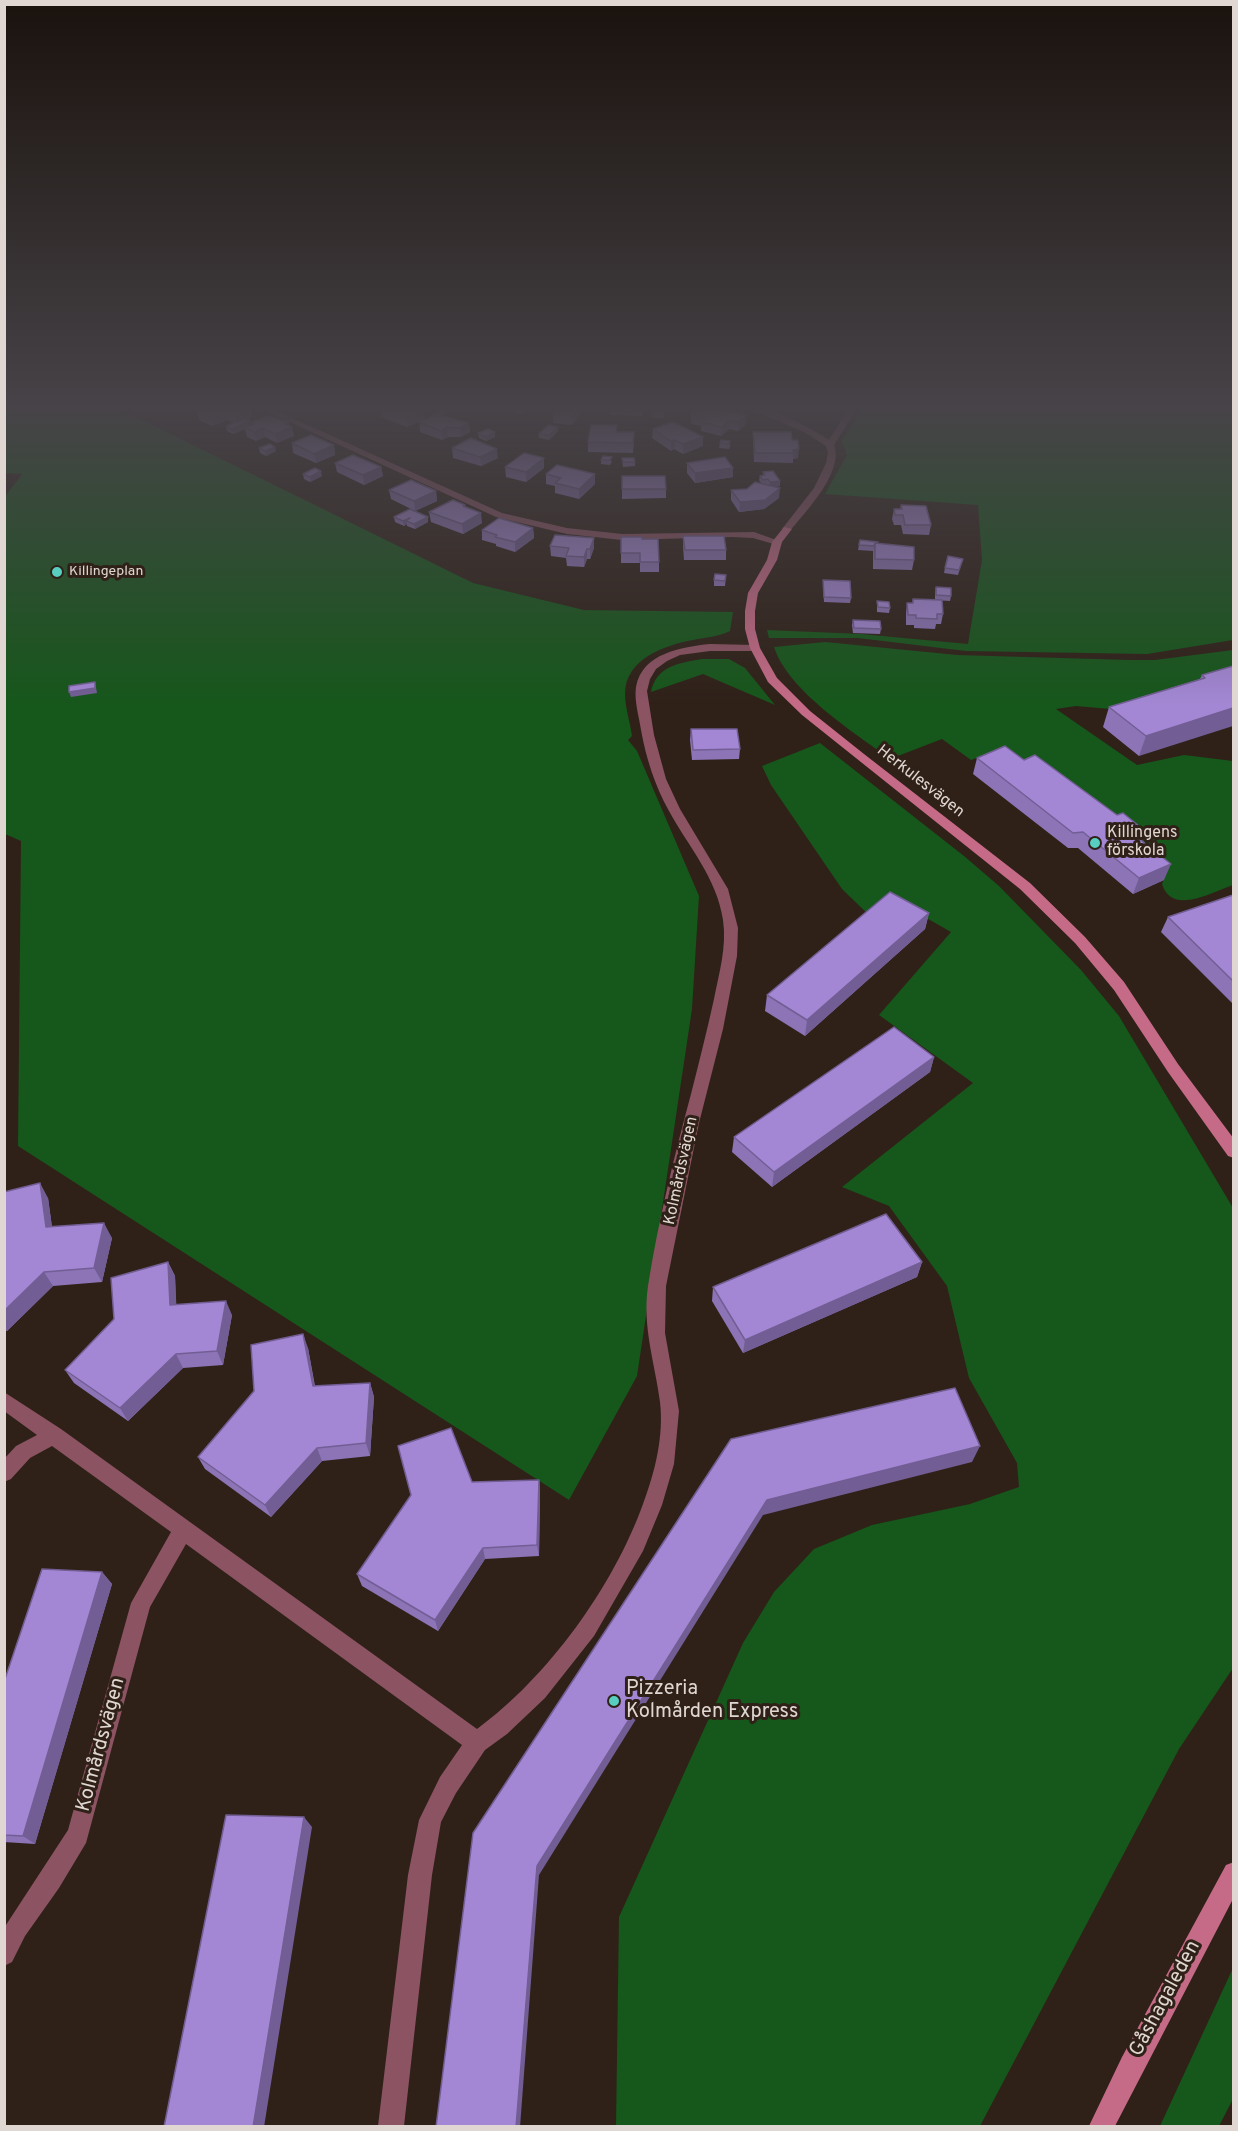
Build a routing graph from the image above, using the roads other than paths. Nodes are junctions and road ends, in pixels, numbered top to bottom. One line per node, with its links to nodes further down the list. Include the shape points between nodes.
1 (480, 506): 3 (street, via 499,515 567,531 611,536 754,535)
2 (805, 506): 3 (street, Herkulesvägen)
3 (777, 542): 4 (street, Herkulesvägen, via 772,560 753,593 750,628)
4 (755, 648): 5 (street, Herkulesvägen, via 772,680 806,713 1007,871 1080,940 1119,986); 10 (street, Kolmårdsvägen, via 709,647 671,656 647,673 640,693 659,774 727,904 731,935 731,961 657,1286 654,1314 670,1420 660,1483 648,1521 627,1562 566,1660 539,1692)
5 (1233, 1152)
6 (4, 1400): 7 (street)
7 (54, 1435): 8 (street, via 24,1452); 9 (street)
8 (4, 1473)
9 (184, 1529): 10 (street); 12 (street, Kolmårdsvägen, via 141,1603 78,1835 16,1928)
10 (477, 1742): 13 (street, Kolmårdsvägen, via 430,1820 420,1875)
11 (1233, 1873): 14 (street, Gåshagaleden)
12 (4, 1953)
13 (392, 2127)
14 (1102, 2127)

